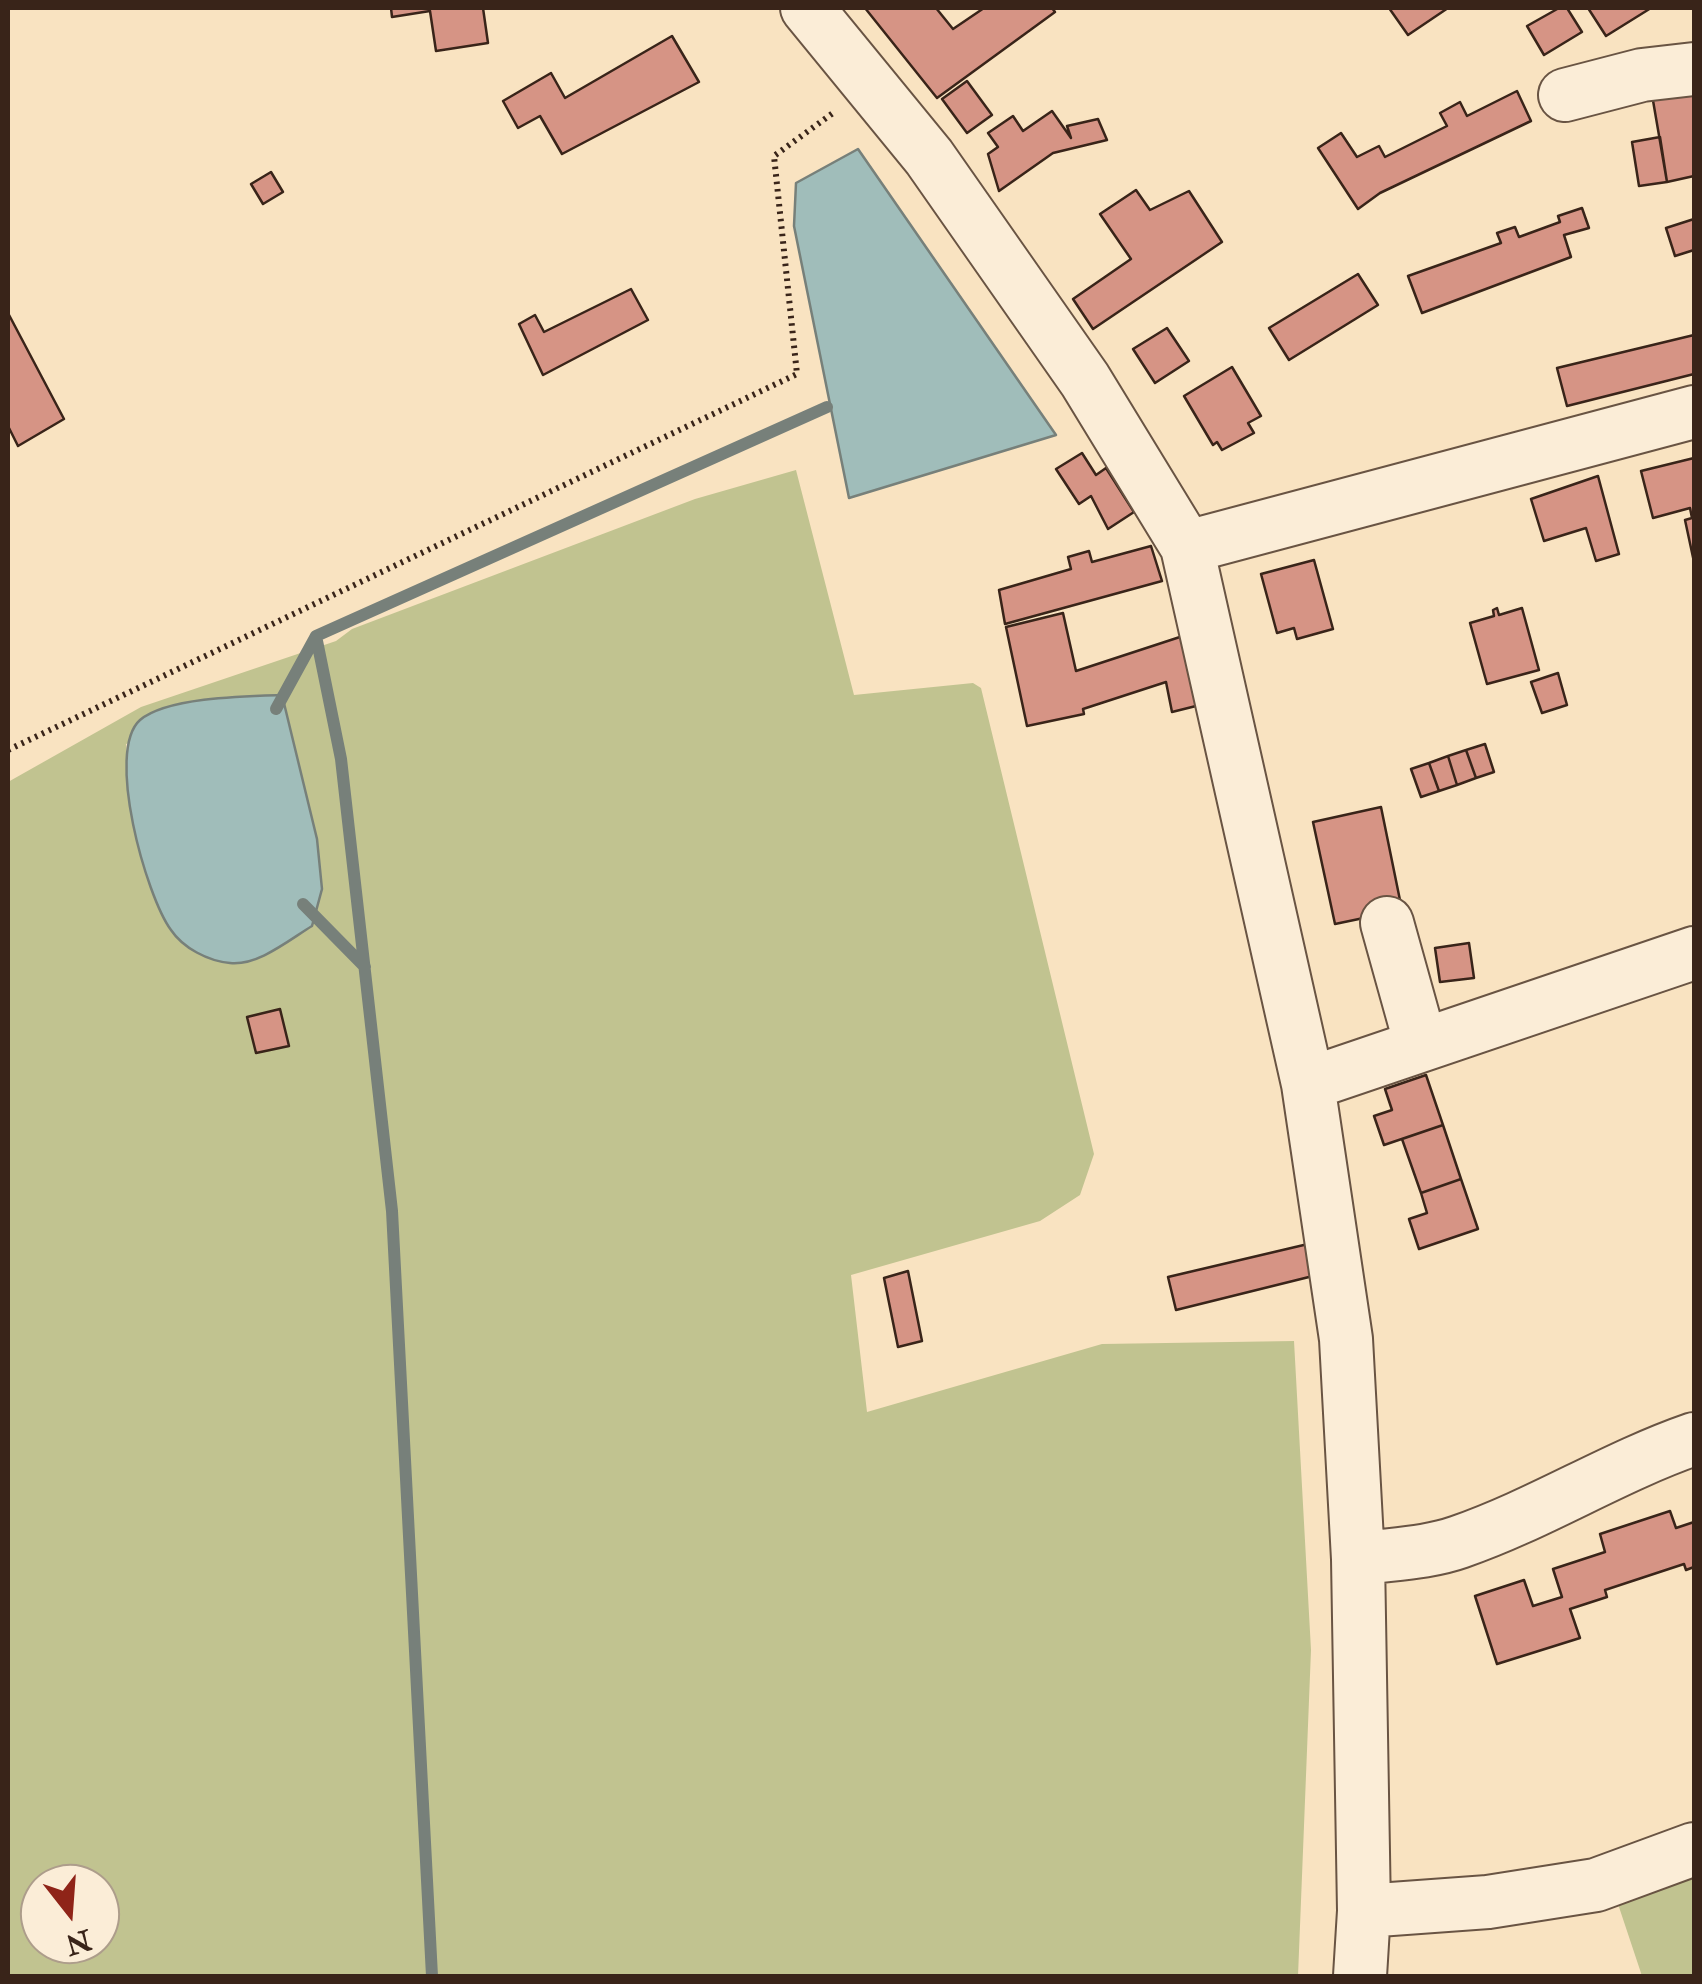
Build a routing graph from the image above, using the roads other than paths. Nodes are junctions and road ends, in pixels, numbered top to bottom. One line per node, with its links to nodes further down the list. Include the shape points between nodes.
1 (807, 8): 5 (street, via 928,158 1086,380)
2 (1694, 69): 3 (street)
3 (1565, 95)
4 (1694, 412): 5 (street)
5 (1187, 547): 9 (street)
6 (1387, 923): 8 (street)
7 (1694, 952): 8 (street)
8 (1421, 1045): 9 (street)
9 (1308, 1084): 11 (street, via 1346,1339)
10 (1694, 1438): 11 (street, via 1454,1544)
11 (1358, 1559): 13 (street)
12 (1694, 1850): 13 (street, via 1596,1884 1488,1902)
13 (1364, 1910): 14 (street)
14 (1360, 1976)

